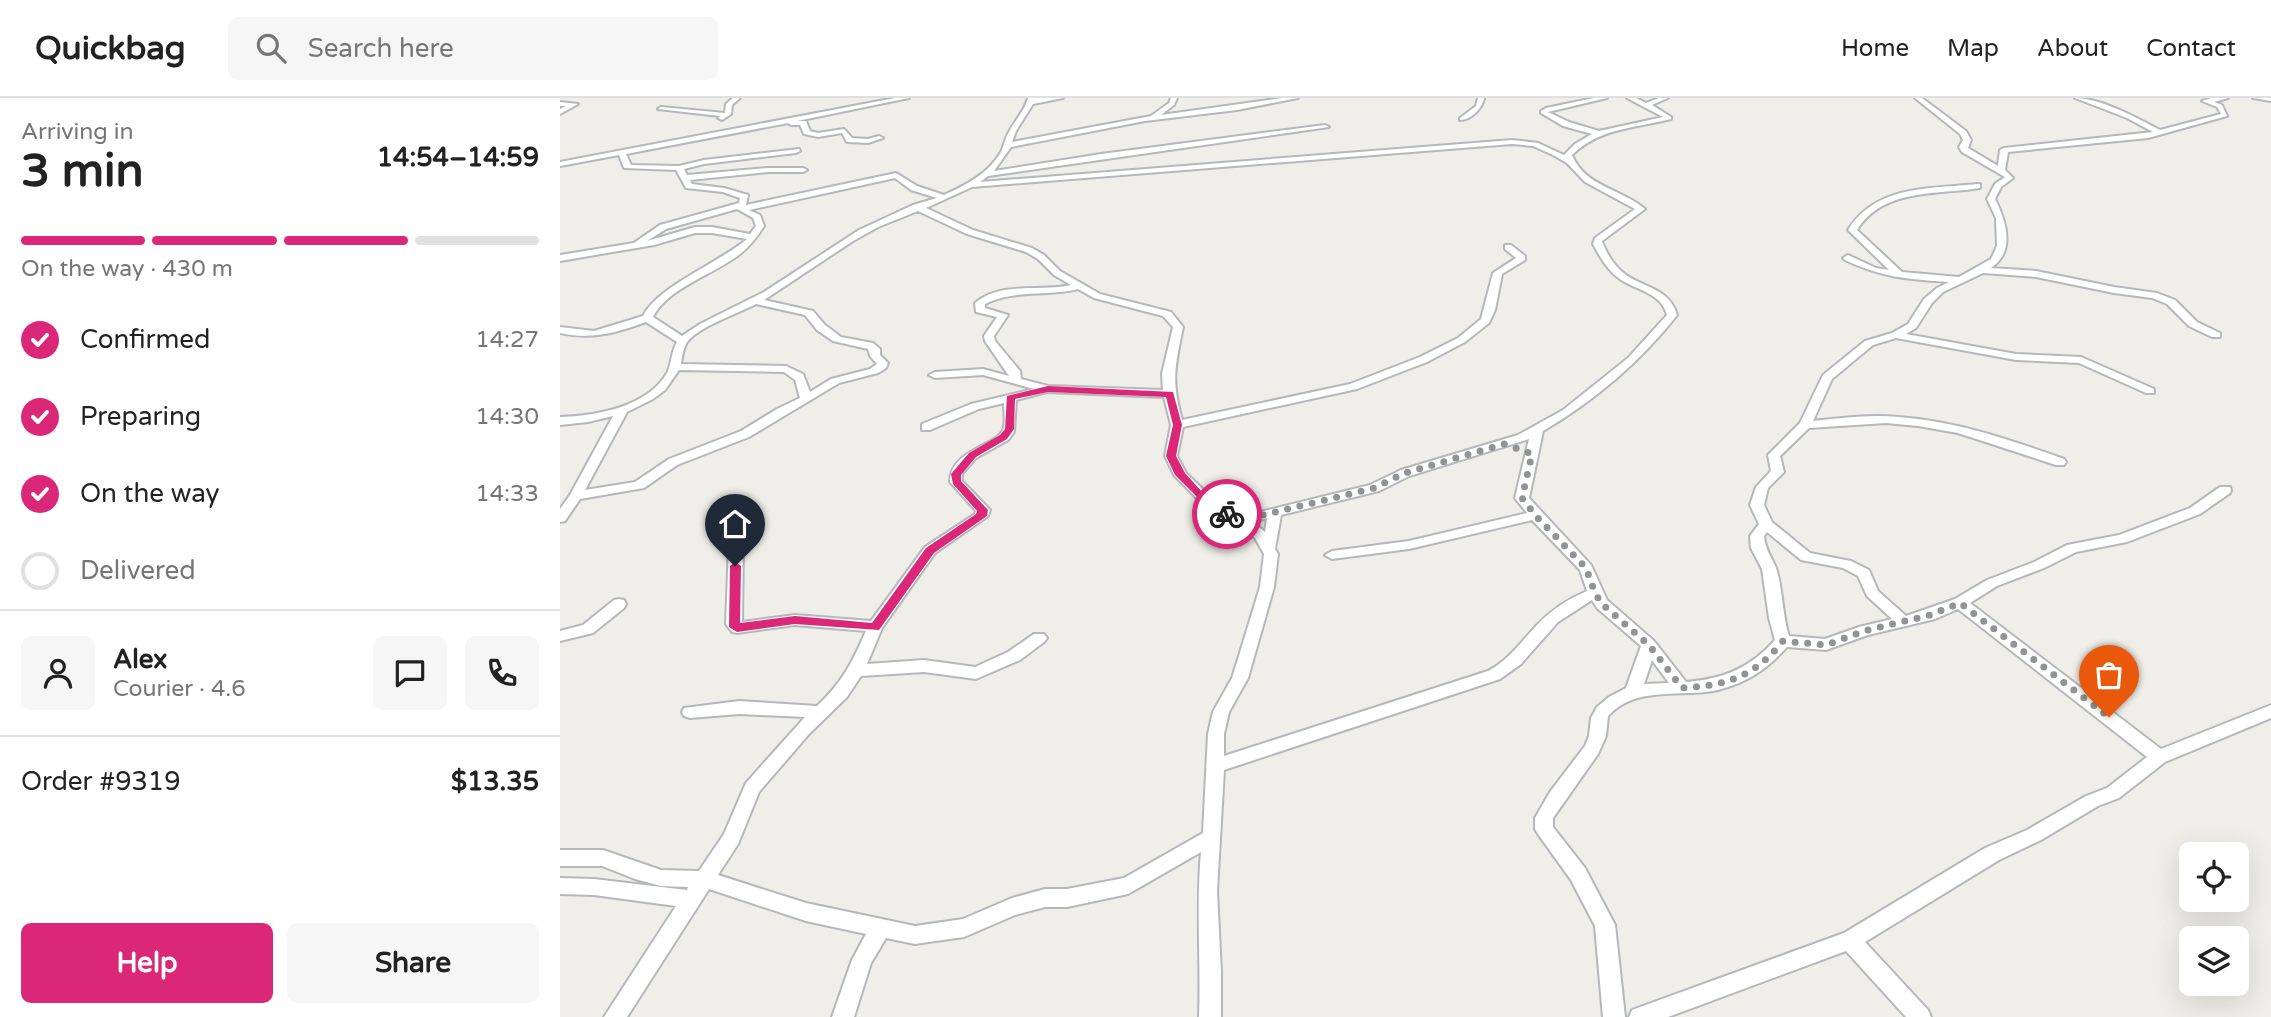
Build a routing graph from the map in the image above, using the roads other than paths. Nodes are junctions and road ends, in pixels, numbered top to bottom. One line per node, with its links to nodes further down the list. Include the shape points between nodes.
1 (737, 98): 21 (street, via 729,104)
2 (906, 98): 18 (street)
3 (1060, 98): 15 (street)
4 (1174, 98): 22 (street)
5 (1295, 98): 22 (street)
6 (1480, 98): 23 (street, via 1479,107)
7 (1604, 98): 30 (street, via 1543,112)
8 (1630, 98): 17 (street)
9 (1665, 98): 17 (street)
10 (1918, 98): 41 (street, via 1964,133 1965,150)
11 (2078, 98): 28 (street)
12 (2225, 98): 28 (street, via 2205,101 2220,106 2225,114)
13 (2258, 98): 14 (main road)
14 (2271, 99)
15 (1030, 100): 33 (street, via 1027,115 1014,128)
16 (560, 104): 20 (street, via 575,106)
17 (1646, 105): 30 (street, via 1670,117)
18 (856, 108): 25 (street); 29 (street)
19 (661, 109): 21 (street)
20 (560, 112)
21 (727, 115): 24 (street)
22 (1153, 117): 33 (street)
23 (1462, 119)
24 (716, 122)
25 (765, 124): 29 (street, via 803,123 807,132); 31 (street)
26 (708, 126): 31 (street)
27 (1325, 127): 40 (street)
28 (2160, 132): 41 (street, via 2008,149 2002,153)
29 (814, 134): 32 (street, via 845,131 850,139 862,142)
30 (1600, 134): 36 (street, via 1573,149)
31 (692, 138): 35 (street)
32 (879, 138)
33 (1008, 145): 40 (street)
34 (796, 151): 38 (street)
35 (621, 152): 37 (street); 38 (street, via 626,166)
36 (1569, 161): 43 (street, via 1545,147 1512,142); 77 (street, via 1589,181 1641,209 1598,244 1618,274 1666,300 1672,315 1632,360)
37 (560, 164)
38 (679, 168): 42 (street)
39 (803, 170): 42 (street)
40 (987, 174): 43 (street)
41 (2004, 176): 44 (street); 46 (street)
42 (685, 178): 47 (street, via 689,186 745,197)
43 (969, 185): 45 (street)
44 (1977, 186): 46 (street); 55 (street, via 1907,193 1858,217 1853,233)
45 (942, 197): 47 (street, via 914,188 900,176 890,176); 48 (street)
46 (1991, 199): 54 (street, via 2000,218 2002,246 1995,261)
47 (741, 207): 49 (street, via 760,221); 50 (street, via 663,227)
48 (916, 207): 57 (street, via 970,232 1028,250); 58 (street, via 821,255)
49 (754, 237): 50 (street, via 695,230); 59 (street, via 719,265 656,303)
50 (635, 245): 52 (street)
51 (1508, 247): 75 (street, via 1522,258 1497,273 1484,322 1458,341 1374,381)
52 (560, 258)
53 (1848, 258): 55 (street)
54 (1982, 270): 56 (street); 62 (street, via 2036,274 2154,295)
55 (1899, 275): 56 (street)
56 (1958, 280): 61 (street, via 1940,290 1912,326)
57 (1078, 286): 66 (street, via 1008,292 979,306 983,312 1003,315 989,336); 69 (street, via 1173,320 1178,327 1168,374)
58 (754, 301): 63 (street); 71 (street, via 809,313 816,324 846,343 876,349 881,367 835,381)
59 (647, 318): 60 (street, via 594,335); 63 (street)
60 (560, 330)
61 (1896, 335): 68 (street, via 2016,358 2081,360); 73 (street, via 1860,349 1827,377)
62 (2216, 335)
63 (682, 341): 64 (street)
64 (674, 367): 71 (street, via 786,369 801,378); 72 (street, via 657,391)
65 (935, 375): 66 (street, via 984,372)
66 (1016, 380): 67 (street)
67 (1048, 389): 69 (street); 70 (street)
68 (2150, 391)
69 (1170, 394): 75 (street)
70 (1010, 398): 76 (street, via 975,405); 95 (street, via 1010,429 972,455 956,474 956,482 983,510 981,516 930,550)
71 (806, 400): 82 (street, via 745,434 673,462 639,485)
72 (623, 409): 74 (street, via 585,420); 82 (street)
73 (1808, 419): 80 (street, via 1944,426); 87 (street, via 1774,455 1778,472 1762,487 1757,505)
74 (560, 421)
75 (1178, 425): 86 (street, via 1171,456 1180,475 1214,509)
76 (926, 427)
77 (1537, 430): 78 (street); 79 (street)
78 (1504, 444): 79 (street); 83 (street, via 1405,473 1374,488)
79 (1532, 454): 84 (street, via 1522,498)
80 (2060, 462)
81 (2225, 490): 92 (street, via 2195,511 2122,539 2055,555)
82 (576, 496): 85 (street)
83 (1275, 512): 86 (street); 89 (street)
84 (1535, 515): 90 (street, via 1409,545); 91 (street, via 1586,568)
85 (560, 519)
86 (1243, 520): 89 (street)
87 (1766, 524): 94 (street, via 1806,557 1846,564 1864,573 1872,593); 98 (street, via 1757,536 1758,548 1769,569)
88 (736, 545): 95 (street, via 737,628 795,620)
89 (1269, 547): 107 (street, via 1267,587 1247,656 1221,712)
90 (1332, 555)
91 (1595, 593): 99 (street); 107 (street, via 1557,614 1512,667)
92 (1960, 603): 94 (street); 106 (street)
93 (619, 604): 96 (street, via 588,629)
94 (1904, 622): 98 (street, via 1826,645)
95 (875, 627): 100 (street)
96 (560, 636)
97 (1039, 638): 100 (street, via 976,674 924,666)
98 (1783, 641): 101 (street, via 1734,681)
99 (1649, 645): 101 (street); 102 (street)
100 (856, 671): 105 (street)
101 (1682, 688): 102 (street)
102 (1633, 692): 118 (street, via 1603,709 1597,721 1598,736 1585,762 1543,823 1605,925)
103 (2271, 711): 106 (street)
104 (690, 712): 105 (street, via 729,706)
105 (820, 713): 110 (street, via 752,788 731,838)
106 (2159, 757): 114 (street, via 2113,793 1992,854)
107 (1216, 766): 108 (street)
108 (1211, 837): 113 (street, via 1128,886 1012,906 964,928 915,934); 117 (street, via 1207,891)
109 (560, 858): 110 (street, via 603,858 661,878)
110 (704, 879): 112 (street); 113 (street, via 806,912)
111 (560, 886): 112 (street)
112 (691, 899): 115 (street)
113 (881, 928): 116 (street, via 862,960)
114 (1850, 940): 119 (street); 120 (street)
115 (615, 1017)
116 (843, 1017)
117 (1210, 1017)
118 (1614, 1017)
119 (1640, 1017)
120 (1920, 1017)

